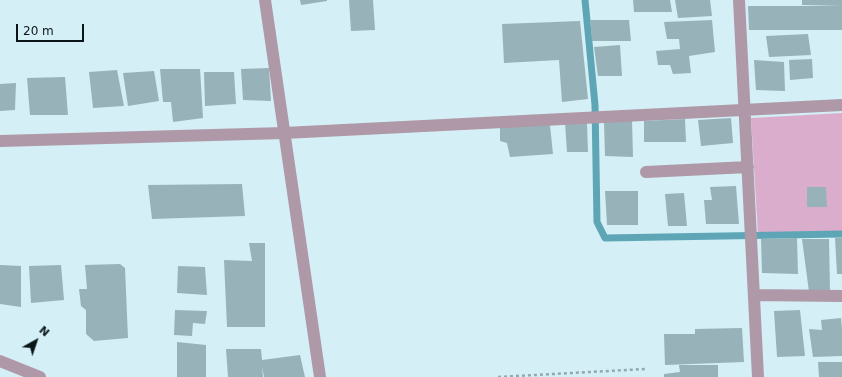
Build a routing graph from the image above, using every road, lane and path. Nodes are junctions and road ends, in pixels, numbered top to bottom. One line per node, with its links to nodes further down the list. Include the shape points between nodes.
1 (265, 0): 5 (street)
2 (739, 0): 4 (street)
3 (842, 106): 4 (street)
4 (744, 110): 5 (street); 7 (street)
5 (284, 134): 6 (street); 14 (street)
6 (0, 141)
7 (748, 167): 8 (street); 9 (street)
8 (646, 172)
9 (754, 295): 10 (street); 16 (street)
10 (842, 296)
11 (0, 361): 13 (street)
12 (645, 369): 15 (path)
13 (40, 377)
14 (320, 377)
15 (498, 377)
16 (758, 377)

